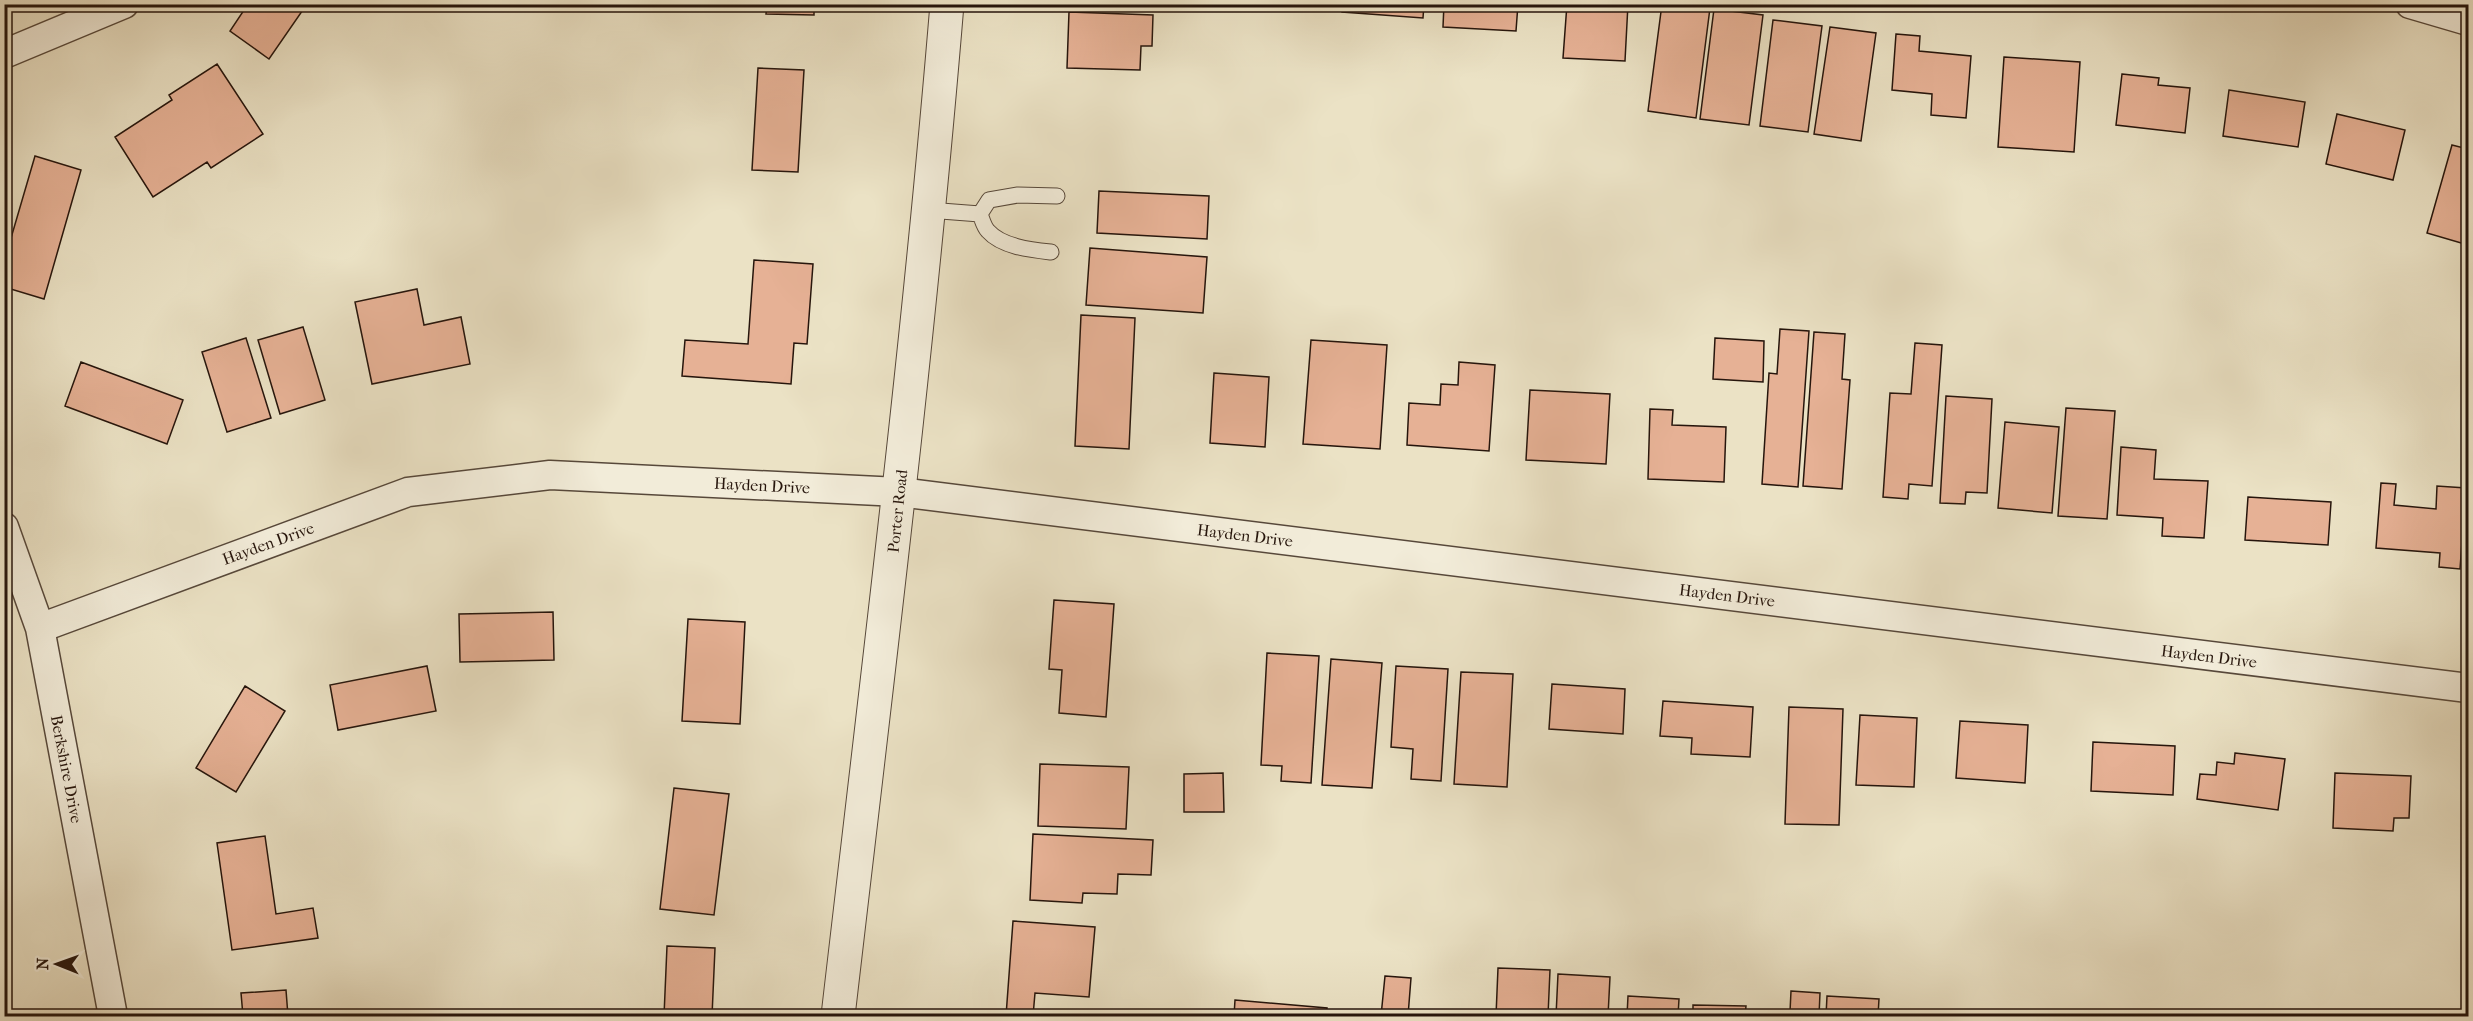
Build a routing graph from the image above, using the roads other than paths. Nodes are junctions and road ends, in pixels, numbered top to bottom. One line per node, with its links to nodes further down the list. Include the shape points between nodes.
1 (124, 4): 5 (street)
2 (947, 4): 7 (street, Porter Road)
3 (2409, 4): 4 (street)
4 (2469, 21)
5 (4, 54)
6 (1057, 196): 8 (lane, via 1018,195 990,200)
7 (928, 210): 8 (lane); 10 (street, Porter Road)
8 (980, 214): 9 (lane, via 987,231 1000,239)
9 (1051, 252)
10 (899, 492): 12 (street, Hayden Drive, via 550,475 408,492); 13 (street, Hayden Drive); 15 (street, Porter Road)
11 (4, 527): 12 (street, Berkshire Drive)
12 (40, 628): 14 (street, Berkshire Drive)
13 (2469, 688)
14 (113, 1017)
15 (838, 1017)

